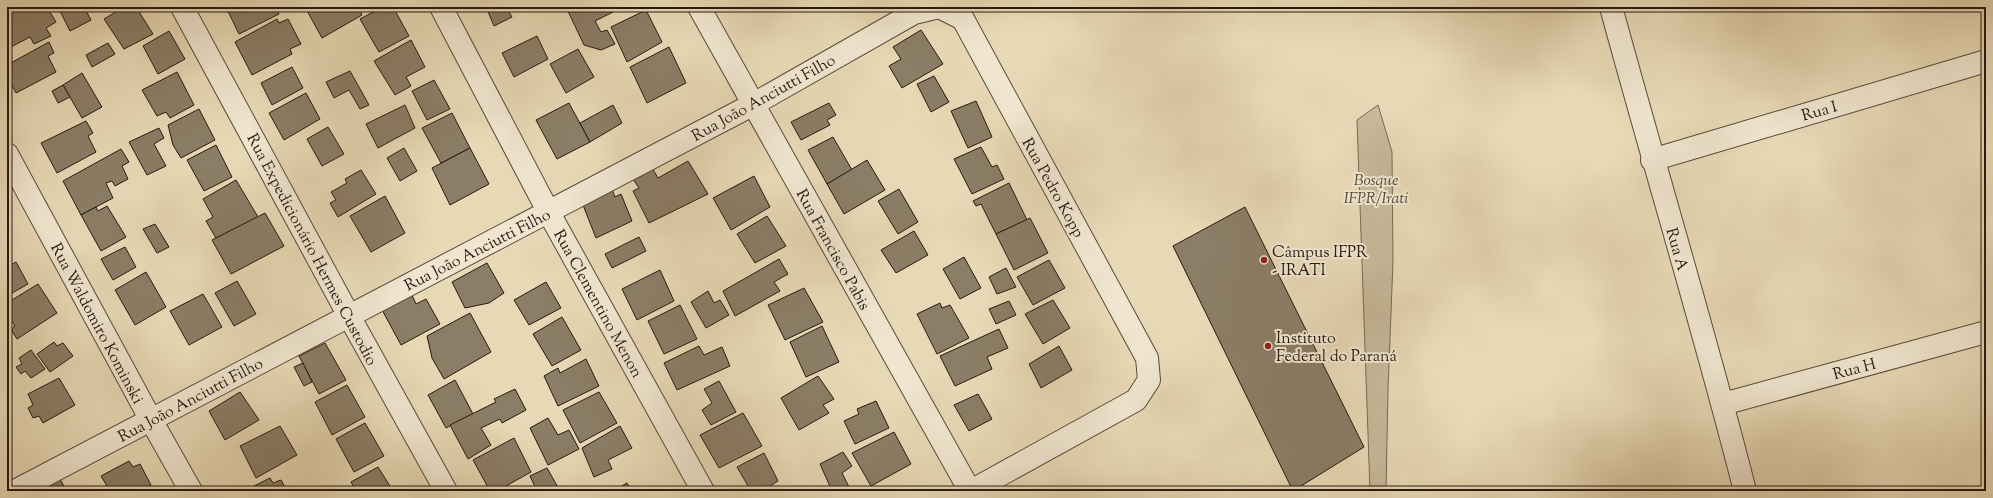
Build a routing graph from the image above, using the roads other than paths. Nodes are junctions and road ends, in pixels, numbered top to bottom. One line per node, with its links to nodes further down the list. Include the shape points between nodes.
1 (182, 7): 11 (street, Rua Expedicionário Hermes Custodio)
2 (441, 7): 10 (street, Rua Clementino Menon)
3 (699, 7): 7 (street, Rua Francisco Pabis)
4 (939, 7): 7 (street, Rua João Anciutti Filho, via 914,13); 19 (street, Rua Pedro Kopp, via 963,19 1147,358 1149,380 1136,400)
5 (1611, 7): 9 (street, Rua A)
6 (1986, 61): 9 (street, Rua I)
7 (752, 105): 10 (street, Rua João Anciutti Filho); 19 (street, Rua Francisco Pabis)
8 (7, 154): 14 (street, Rua Waldomiro Kominski)
9 (1652, 160): 13 (street, Rua A)
10 (549, 212): 11 (street, Rua João Anciutti Filho); 18 (street, Rua Clementino Menon)
11 (349, 316): 14 (street, Rua João Anciutti Filho); 17 (street, Rua Expedicionário Hermes Custodio)
12 (1986, 332): 13 (street, Rua H)
13 (1723, 404): 20 (street, Rua A)
14 (151, 420): 15 (street, Rua João Anciutti Filho); 16 (street, Rua Waldomiro Kominski)
15 (15, 491)
16 (191, 491)
17 (446, 491)
18 (703, 491)
19 (970, 491)
20 (1745, 491)

